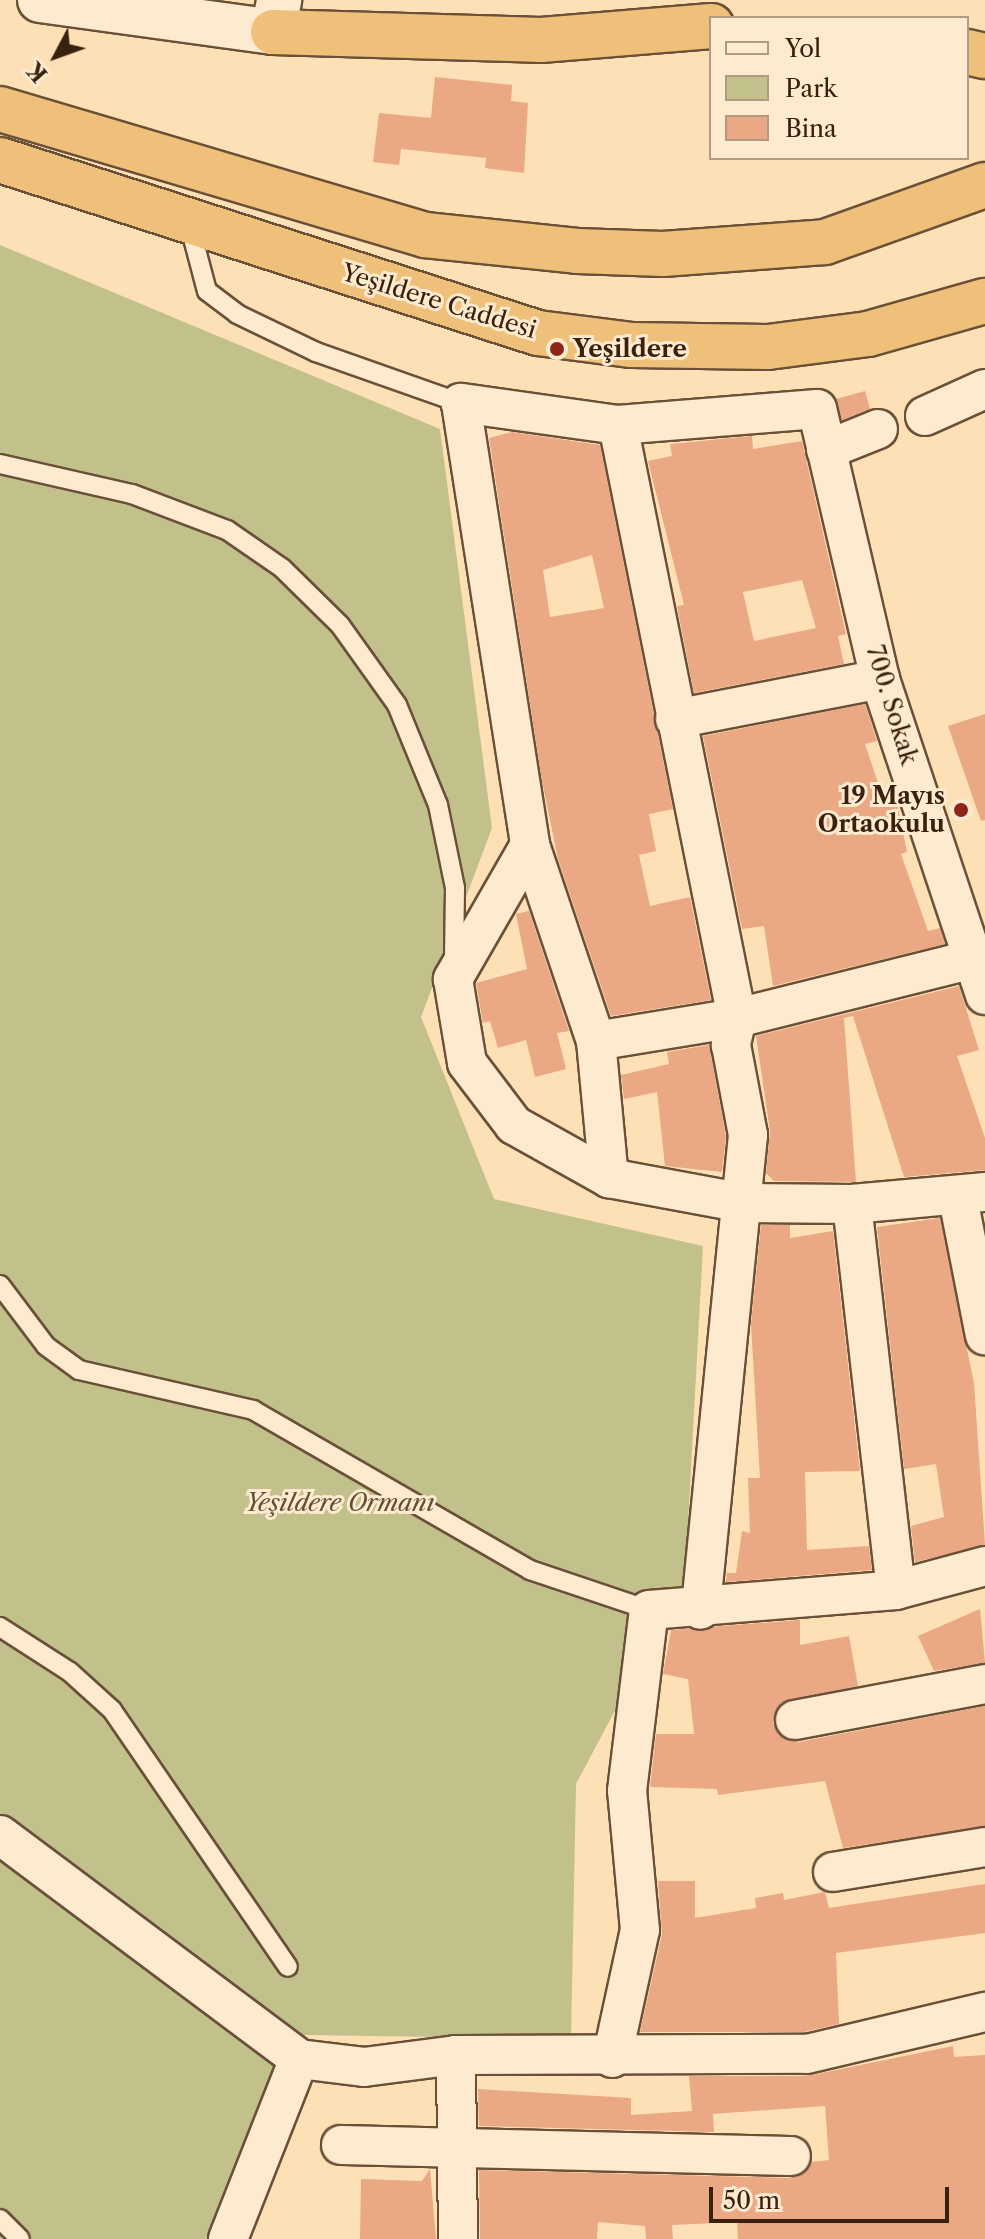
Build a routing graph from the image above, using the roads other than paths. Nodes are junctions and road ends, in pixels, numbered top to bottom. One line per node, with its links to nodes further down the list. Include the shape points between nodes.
1 (40, 0): 2 (street)
2 (276, 16): 3 (highway, via 541,40)
3 (709, 26)
4 (0, 109): 6 (highway, via 425,235 577,251 663,254 825,242)
5 (11, 167): 7 (highway, Yeşildere Caddesi)
6 (985, 185)
7 (188, 221): 8 (highway, Yeşildere Caddesi, via 538,333 632,345 768,347 868,334); 10 (lane, via 207,291 237,314 316,352)
8 (985, 301)
9 (985, 389): 11 (street)
10 (461, 403): 12 (street); 18 (street)
11 (925, 416)
12 (618, 425): 14 (street, 700. Sokak, via 817,409); 17 (street)
13 (878, 429): 14 (street)
14 (826, 450): 16 (street, 700. Sokak)
15 (0, 464): 20 (lane, via 132,494 227,530 282,568 340,625 397,705 438,805 455,888)
16 (880, 679): 17 (street); 19 (street, 700. Sokak)
17 (675, 719): 22 (street)
18 (530, 845): 20 (street); 23 (street)
19 (974, 959): 21 (street, 700. Sokak); 22 (street)
20 (453, 979): 24 (street, via 467,1063 514,1125)
21 (985, 995)
22 (737, 1018): 23 (street); 26 (street, via 731,1045 748,1135)
23 (596, 1041): 24 (street)
24 (609, 1178): 26 (street)
25 (972, 1195): 27 (street); 29 (street)
26 (744, 1203): 27 (street); 33 (street)
27 (852, 1204): 31 (street)
28 (0, 1285): 32 (lane, via 46,1346 79,1370 253,1410 530,1570)
29 (985, 1335)
30 (985, 1566): 31 (street)
31 (896, 1590): 33 (street)
32 (649, 1610): 33 (street); 43 (street, via 627,1791 640,1930)
33 (701, 1610)
34 (0, 1627): 40 (lane, via 70,1672 112,1710)
35 (985, 1684): 36 (street)
36 (795, 1720)
37 (0, 1835): 44 (street)
38 (985, 1847): 39 (street)
39 (833, 1872)
40 (288, 1967)
41 (985, 2012): 43 (street, via 807,2054)
42 (456, 2055): 43 (street); 44 (street, via 364,2067); 46 (street)
43 (612, 2058)
44 (299, 2059): 50 (street)
45 (341, 2145): 46 (street)
46 (460, 2148): 47 (street); 51 (street)
47 (791, 2156)
48 (0, 2219): 49 (lane)
49 (20, 2239)
50 (228, 2239)
51 (458, 2239)

